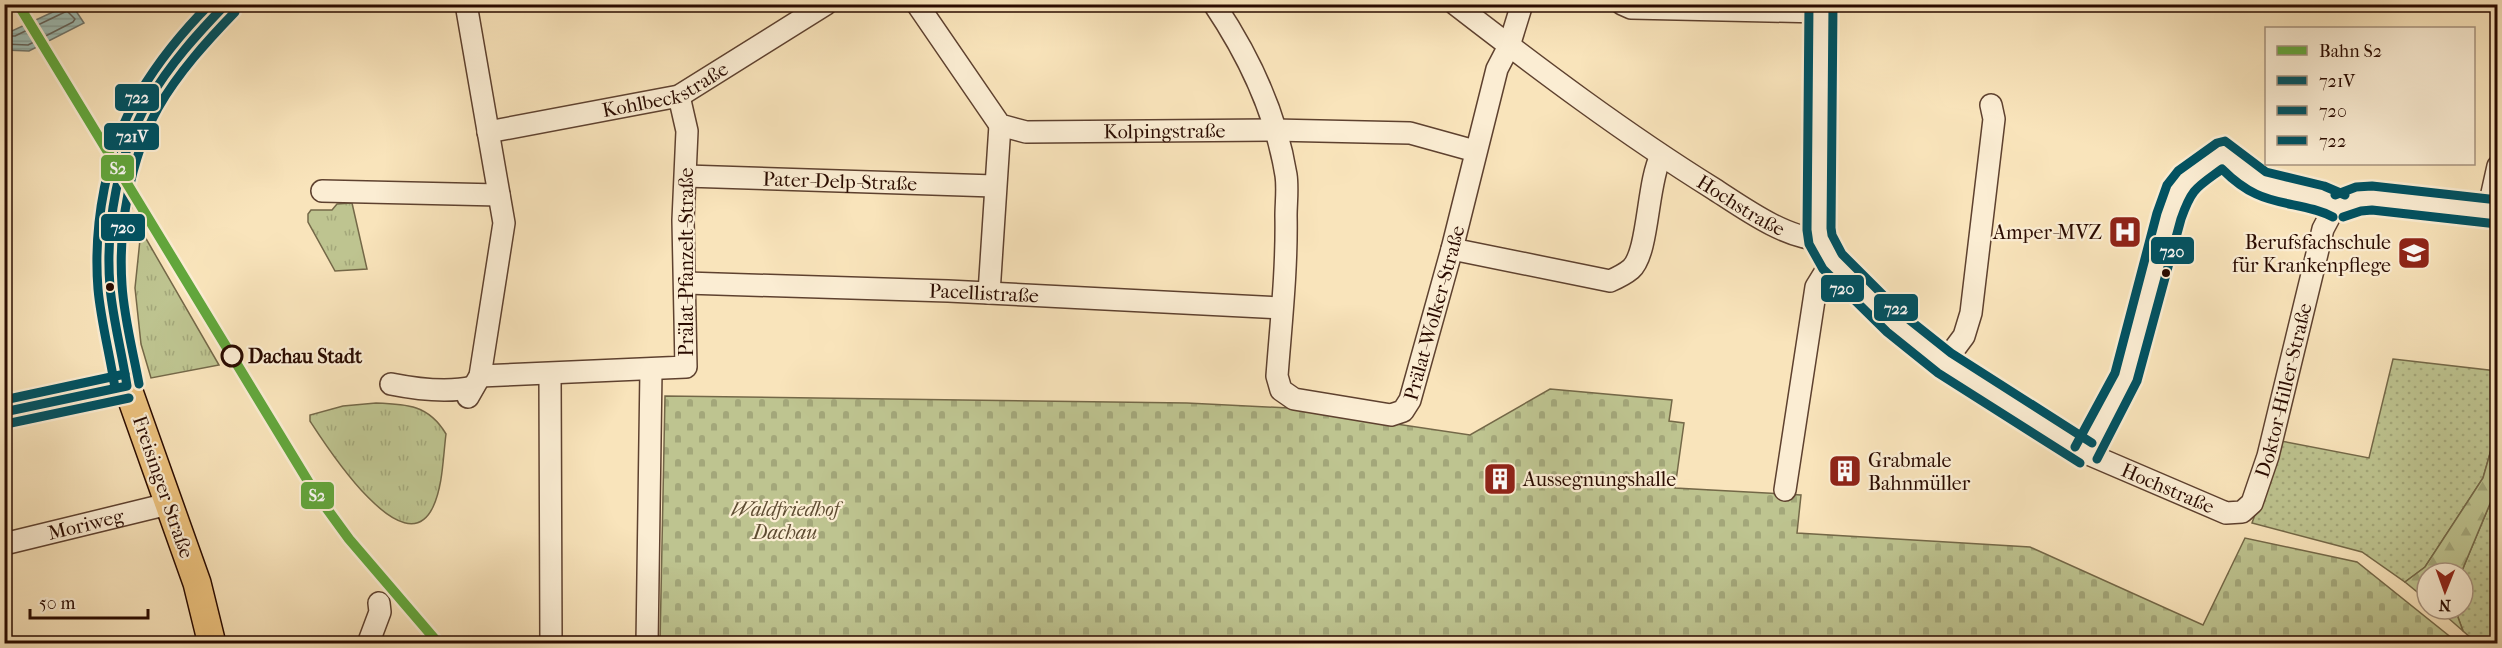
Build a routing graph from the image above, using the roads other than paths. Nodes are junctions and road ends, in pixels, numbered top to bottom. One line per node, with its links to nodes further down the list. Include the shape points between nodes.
1 (227, 4): 35 (main road, Freisinger Straße, via 205,25 148,102 122,173 112,234 110,286)
2 (466, 4): 15 (street)
3 (826, 4): 11 (street, Kohlbeckstraße)
4 (917, 4): 13 (street)
5 (1214, 4): 14 (street, Prälat-Wolker-Straße, via 1257,77)
6 (1455, 4): 10 (street, Hochstraße)
7 (1522, 4): 10 (street, Prälat-Wolker-Straße)
8 (1622, 4): 9 (street, via 1631,8)
9 (1821, 8): 25 (street)
10 (1509, 46): 16 (street, Prälat-Wolker-Straße, via 1497,69); 17 (street, Hochstraße)
11 (679, 96): 15 (street, Kohlbeckstraße); 19 (street, Prälat-Pfanzelt-Straße, via 687,131)
12 (1991, 105): 31 (street, via 1994,119 1971,313 1964,336)
13 (1000, 125): 14 (street, Kolpingstraße, via 1026,132); 20 (street)
14 (1274, 130): 16 (street, Kolpingstraße, via 1410,133); 30 (street, Prälat-Wolker-Straße, via 1286,176 1287,249)
15 (488, 132): 22 (street)
16 (1475, 151): 26 (street, Prälat-Wolker-Straße)
17 (1661, 156): 25 (street, Hochstraße, via 1786,231); 26 (street, via 1654,168 1641,250 1632,269 1610,281)
18 (2498, 166): 24 (street)
19 (686, 176): 20 (street, Pater-Delp-Straße); 28 (street, Prälat-Pfanzelt-Straße)
20 (994, 186): 29 (street)
21 (322, 191): 22 (street)
22 (499, 195): 36 (street, via 504,223)
23 (2339, 206): 24 (street, via 2372,198); 38 (street, via 2323,196 2266,185 2246,175 2223,153 2185,180 2171,209 2126,377); 41 (street, Doktor-Hiller-Straße, via 2322,229 2268,456 2252,503)
24 (2493, 211)
25 (1820, 239): 27 (street, Hochstraße)
26 (1452, 249): 30 (street, Prälat-Wolker-Straße, via 1410,400 1403,411 1391,415 1294,399 1281,390 1277,376)
27 (1832, 261): 31 (street, Hochstraße, via 1893,323); 39 (street, via 1816,287)
28 (686, 283): 29 (street, Pacellistraße); 32 (street, Prälat-Pfanzelt-Straße, via 686,367)
29 (989, 293): 30 (street, Pacellistraße)
30 (1281, 308)
31 (1944, 363): 38 (street, Hochstraße)
32 (651, 370): 33 (street, Prälat-Pfanzelt-Straße); 47 (street)
33 (550, 374): 36 (street, Prälat-Pfanzelt-Straße); 46 (street)
34 (391, 384): 36 (street, Prälat-Pfanzelt-Straße, via 446,389)
35 (127, 386): 37 (street); 40 (main road, Freisinger Straße)
36 (474, 387)
37 (4, 412)
38 (2086, 453): 41 (street, Hochstraße, via 2226,513)
39 (1785, 490)
40 (168, 504): 42 (street, Moriweg); 44 (main road, Freisinger Straße, via 197,583)
41 (2242, 512)
42 (4, 544)
43 (379, 603): 45 (street, via 380,612)
44 (212, 644)
45 (368, 644)
46 (551, 644)
47 (647, 644)

